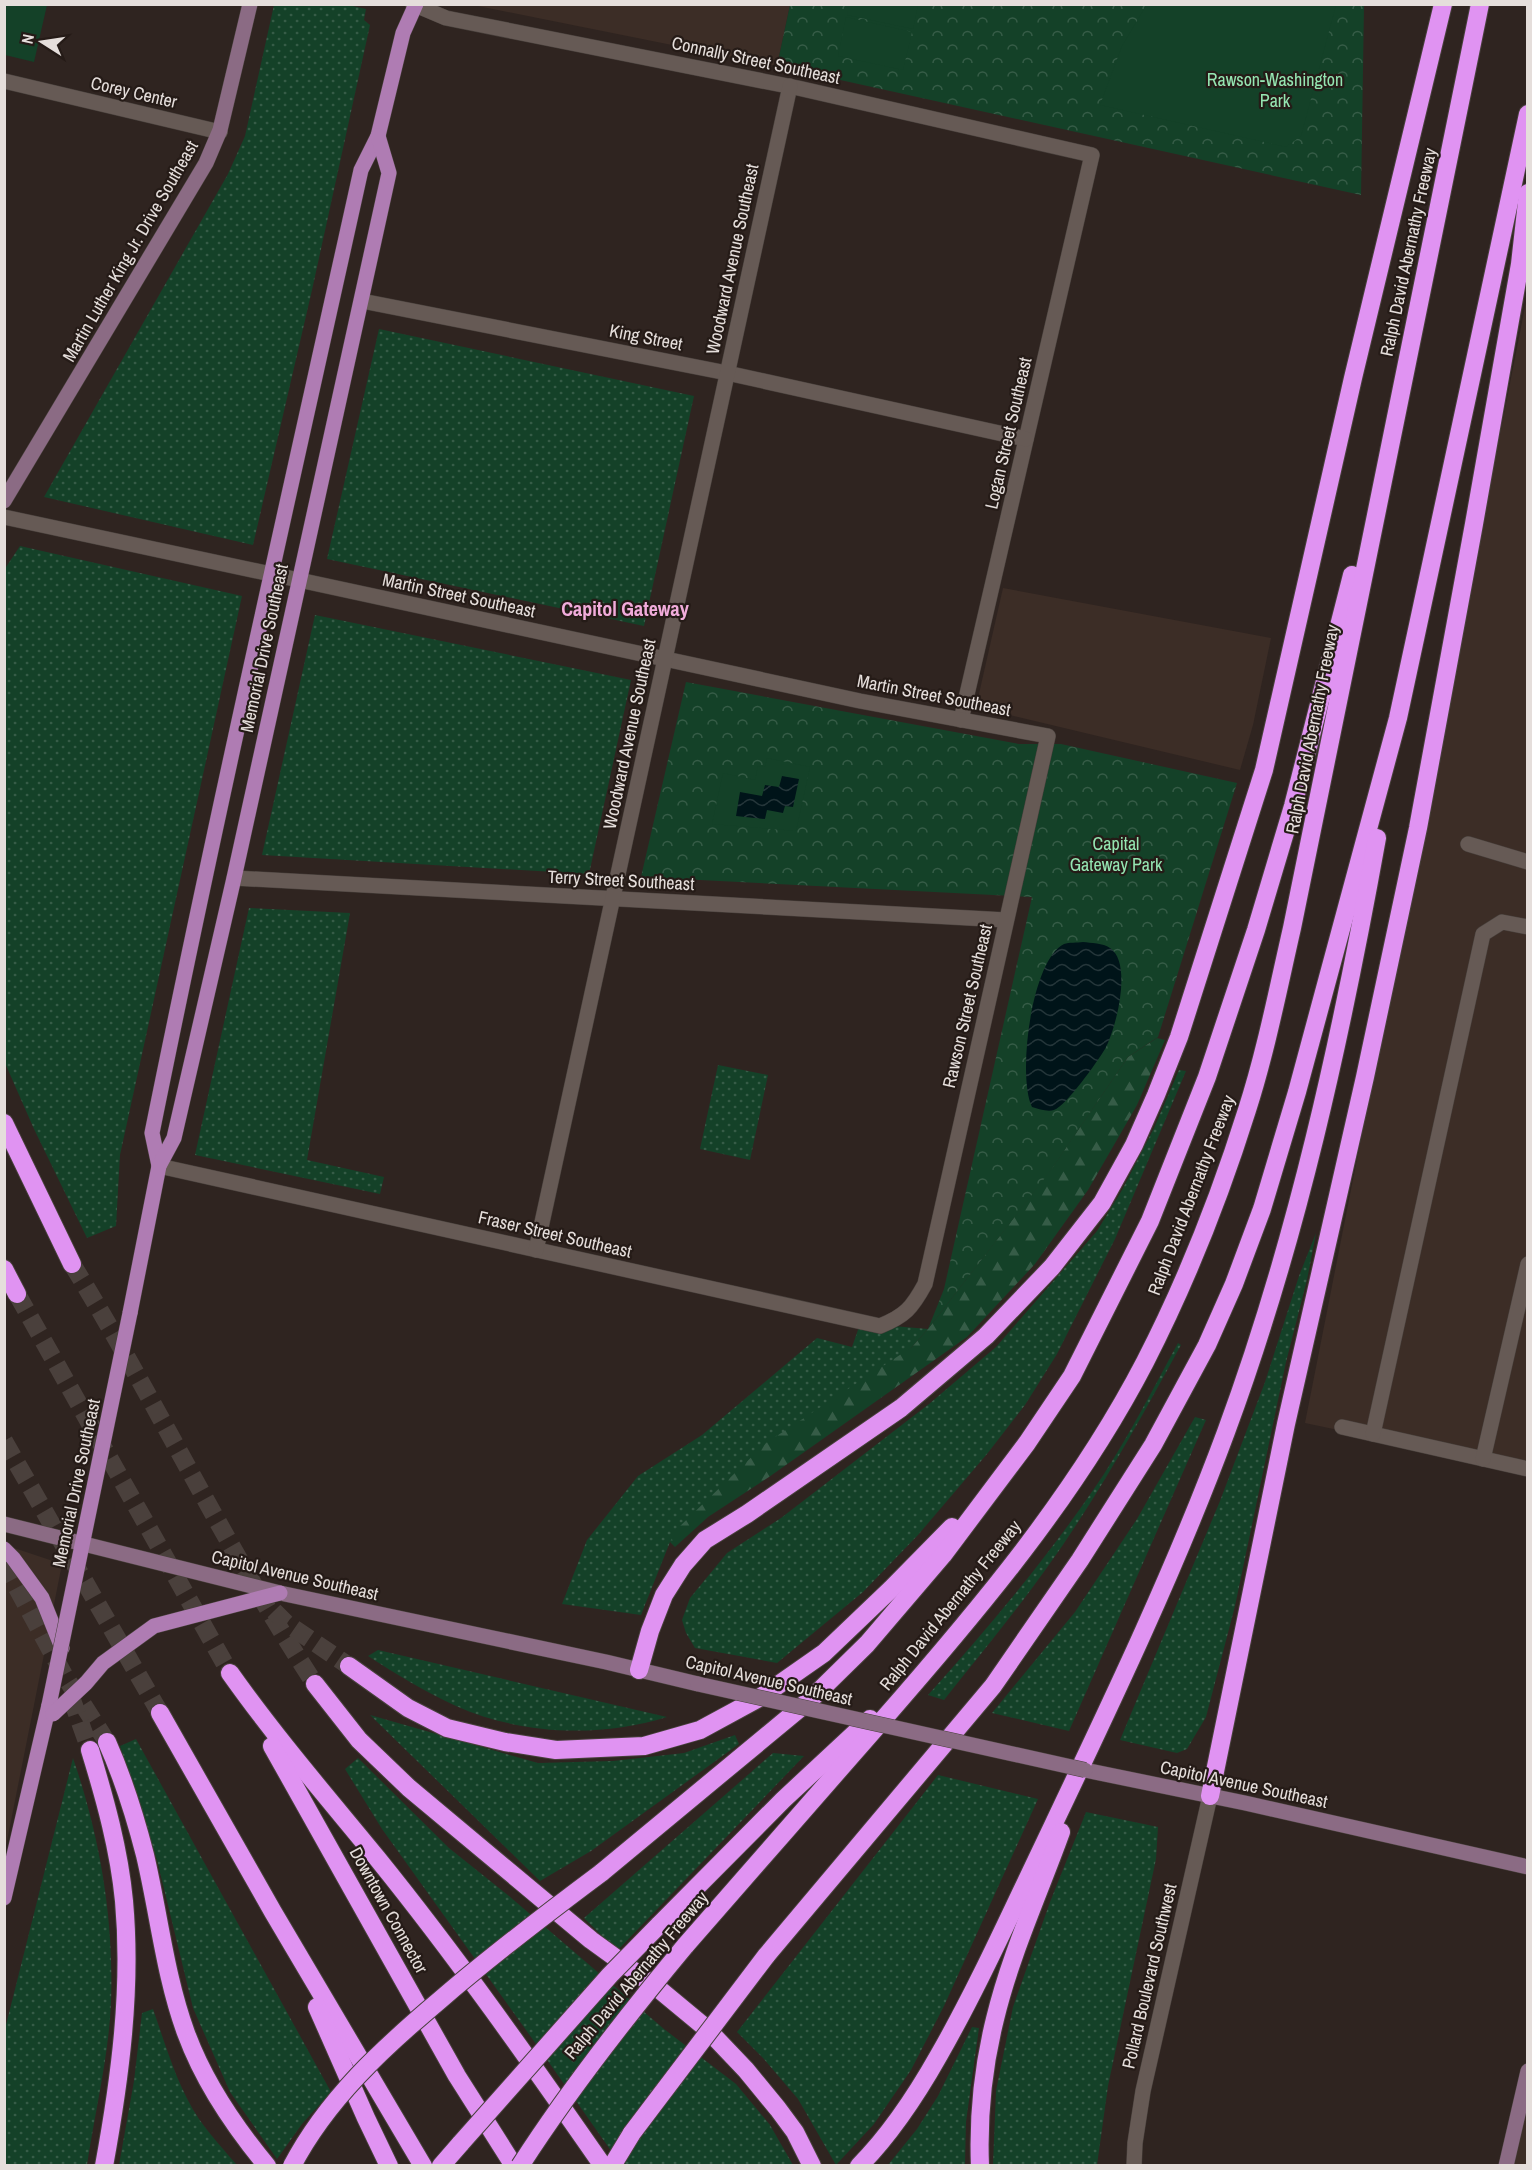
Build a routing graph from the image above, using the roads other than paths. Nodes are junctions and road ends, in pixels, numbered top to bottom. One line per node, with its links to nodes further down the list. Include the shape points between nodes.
1 (250, 4): 8 (main road, Martin Luther King Jr. Drive Southeast)
2 (1443, 4): 50 (highway, via 1264,770 1179,1037 1134,1145 1102,1203 1052,1267 986,1336 901,1408 705,1540 682,1565 663,1595)
3 (1480, 4): 13 (highway, Ralph David Abernathy Freeway)
4 (415, 5): 6 (street, Connally Street Southeast, via 446,18); 9 (main road, Memorial Drive Southeast, via 403,33)
5 (4, 81): 8 (street, Corey Center)
6 (790, 86): 10 (street, Connally Street Southeast); 14 (street, Woodward Avenue Southeast)
7 (1527, 114): 21 (highway)
8 (219, 132): 16 (main road, Martin Luther King Jr. Drive Southeast, via 206,163)
9 (378, 136): 12 (main road, Memorial Drive Southeast, via 390,173); 18 (main road, Memorial Drive Southeast, via 361,170)
10 (1092, 155): 15 (street, Logan Street Southeast)
11 (1527, 193): 57 (highway, via 1516,287 1418,828 1286,1424)
12 (363, 301): 14 (street, King Street); 19 (main road, Memorial Drive Southeast)
13 (1409, 350): 42 (highway, via 1293,806 1207,1077 1150,1221 1110,1303 1072,1376); 48 (highway, Ralph David Abernathy Freeway, via 1290,939 1248,1108 1224,1177 1171,1308 1118,1410 1044,1523)
14 (728, 374): 15 (street, King Street); 20 (street, Woodward Avenue Southeast)
15 (1026, 439): 22 (street, Logan Street Southeast)
16 (4, 501)
17 (4, 517): 18 (street, Martin Street Southeast)
18 (270, 574): 19 (street, Martin Street Southeast); 31 (main road, Memorial Drive Southeast, via 152,1133)
19 (298, 580): 20 (street, Martin Street Southeast); 26 (main road, Memorial Drive Southeast)
20 (665, 659): 22 (street, Martin Street Southeast); 27 (street, Woodward Avenue Southeast)
21 (1398, 718): 54 (highway, via 1352,975 1297,1207 1228,1427); 71 (highway, bridge, via 1262,1209 1207,1345 1153,1445 993,1686 766,1956)
22 (961, 720): 23 (street, Martin Street Southeast)
23 (1048, 736): 28 (street, Rawson Street Southeast)
24 (1468, 844): 25 (street)
25 (1527, 862)
26 (234, 878): 27 (street, Terry Street Southeast); 31 (main road, Memorial Drive Southeast, via 174,1138)
27 (613, 899): 28 (street, Terry Street Southeast); 32 (street, Woodward Avenue Southeast)
28 (1006, 920): 36 (street, Rawson Street Southeast)
29 (1527, 927): 39 (street, via 1502,922 1483,934)
30 (4, 1123): 33 (highway)
31 (159, 1166): 32 (street, Fraser Street Southeast); 44 (main road, Memorial Drive Southeast, bridge)
32 (536, 1250): 36 (street, Fraser Street Southeast, via 880,1326 908,1312)
33 (72, 1264)
34 (4, 1269): 37 (highway)
35 (1527, 1271): 40 (street)
36 (925, 1284)
37 (18, 1294)
38 (1342, 1427): 39 (street)
39 (1373, 1434): 40 (street)
40 (1483, 1459): 41 (street)
41 (1527, 1469)
42 (1005, 1472): 49 (highway, via 824,1653 761,1697 700,1730 644,1746 604,1749 556,1750 505,1742 447,1728 408,1708); 64 (highway, bridge, via 943,1555 867,1644 811,1699 601,1873 491,1956 393,2040 337,2098)
43 (4, 1524): 44 (main road, Capitol Avenue Southeast, bridge)
44 (83, 1544): 46 (main road, Capitol Avenue Southeast, bridge); 47 (main road, Memorial Drive Southeast, bridge)
45 (4, 1549): 47 (main road, via 42,1598)
46 (280, 1593): 50 (main road, Capitol Avenue Southeast); 53 (main road, bridge, via 154,1626 103,1663)
47 (62, 1648): 53 (main road, Memorial Drive Southeast, bridge)
48 (939, 1655): 67 (highway, bridge, via 783,1800 659,1925); 69 (highway, Ralph David Abernathy Freeway, bridge, via 625,2018 576,2081)
49 (349, 1666)
50 (639, 1670): 57 (main road, Capitol Avenue Southeast, bridge)
51 (315, 1684): 72 (highway, via 359,1740 409,1788 591,1940 707,2029 778,2109)
52 (160, 1713): 60 (highway)
53 (49, 1714): 59 (main road, Memorial Drive Southeast)
54 (1097, 1732): 73 (highway, via 954,2029 899,2120); 74 (highway, via 995,2018 979,2115)
55 (107, 1742): 63 (highway, via 135,1816 186,2032 215,2094)
56 (90, 1750): 62 (highway, via 112,1826 126,1938 122,2046)
57 (1210, 1796): 58 (main road, Capitol Avenue Southeast); 75 (street, Pollard Boulevard Southwest, via 1143,2091)
58 (1527, 1867)
59 (4, 1898)
60 (273, 1912): 65 (highway); 66 (highway)
61 (1527, 2071): 76 (main road)
62 (104, 2166)
63 (267, 2166)
64 (292, 2166)
65 (390, 2166)
66 (423, 2166)
67 (441, 2166)
68 (514, 2166): 70 (highway, Downtown Connector, via 457,2076 230,1673 494,2012)
69 (520, 2166)
70 (603, 2166)
71 (612, 2166)
72 (812, 2166)
73 (859, 2166)
74 (980, 2166)
75 (1134, 2166)
76 (1506, 2166)

